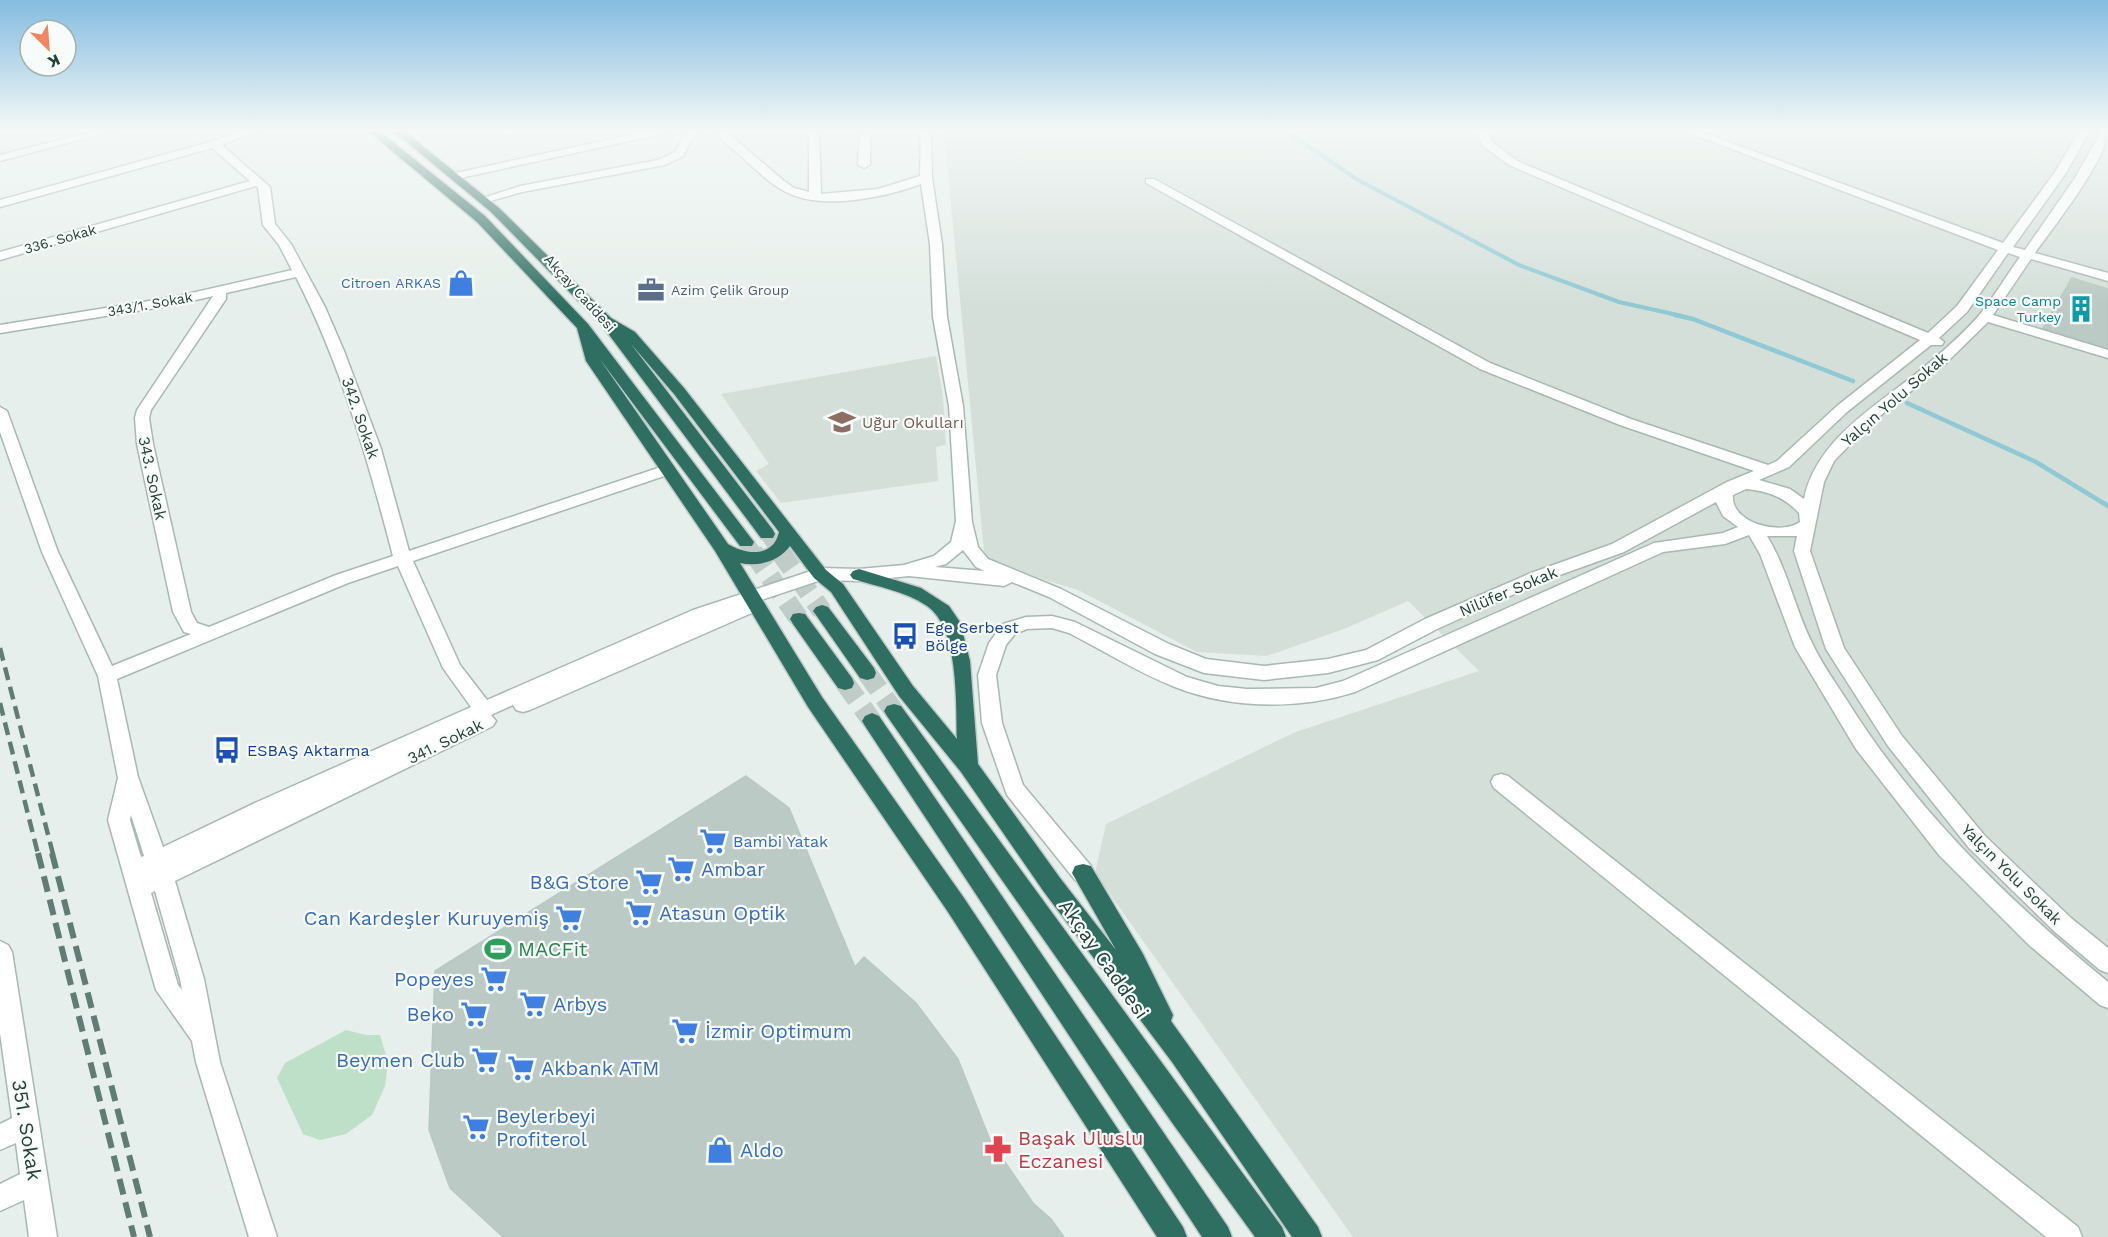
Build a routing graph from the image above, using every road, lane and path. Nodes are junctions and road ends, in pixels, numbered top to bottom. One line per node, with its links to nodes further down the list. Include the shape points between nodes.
1 (58, 188): 18 (street)
2 (238, 188): 21 (street, 336. Sokak)
3 (264, 188): 22 (street, 342. Sokak, via 269,225 280,236)
4 (443, 188): 26 (highway, Akçay Caddesi, via 481,219)
5 (469, 188): 17 (highway, Akçay Caddesi)
6 (527, 188): 17 (street)
7 (787, 188): 16 (street)
8 (815, 188): 16 (street)
9 (898, 188): 16 (street, via 849,196)
10 (927, 188): 36 (street, via 936,244 940,317 956,406)
11 (1160, 188): 32 (street, via 1485,366)
12 (1571, 188): 28 (street)
13 (1842, 188): 19 (street)
14 (2050, 188): 19 (street, Yalçın Yolu Sokak)
15 (2075, 188): 20 (street, Yalçın Yolu Sokak)
16 (815, 196)
17 (483, 200): 39 (highway, Akçay Caddesi, via 606,321 630,335 679,391)
18 (0, 204)
19 (2007, 249): 20 (street); 28 (street, Yalçın Yolu Sokak, via 1962,309)
20 (2030, 255): 23 (street); 25 (street, Yalçın Yolu Sokak)
21 (0, 256)
22 (299, 272): 24 (street, 343/1. Sokak); 42 (street, 342. Sokak, via 337,351 373,449)
23 (2108, 277)
24 (220, 290): 27 (street, 343/1. Sokak); 50 (street, 343. Sokak, via 219,299 142,418 144,444 182,612 189,627)
25 (1985, 317): 29 (street, Yalçın Yolu Sokak); 30 (street)
26 (583, 327): 33 (highway, via 593,361); 40 (highway, Akçay Caddesi)
27 (0, 329)
28 (1929, 339): 29 (street); 34 (street, Yalçın Yolu Sokak, via 1842,409 1783,465)
29 (1953, 348): 37 (street, Yalçın Yolu Sokak, via 1866,420 1827,459 1816,482)
30 (2108, 354)
31 (0, 411): 52 (street, via 50,552)
32 (1719, 455): 34 (street); 35 (street)
33 (667, 470): 41 (highway); 42 (street)
34 (1768, 470): 35 (street, Yalçın Yolu Sokak)
35 (1733, 486): 37 (street, via 1757,484 1783,492 1803,507); 38 (street, via 1726,491 1724,506); 46 (street, Nilüfer Sokak, via 1618,548 1537,576 1371,655 1328,666 1275,673 1204,666 1162,649)
36 (964, 522): 43 (street, via 959,544 940,560); 46 (street, via 970,548 982,563)
37 (1808, 523): 38 (street, via 1794,533 1767,533); 64 (street, Yalçın Yolu Sokak, via 1802,551 1835,649 1895,741 1977,842 2063,925)
38 (1753, 528): 61 (street, Nilüfer Sokak, via 1725,538 1660,547 1348,687 1316,695 1218,693 1181,682 1075,628 1052,622 1026,623 1009,629 998,643 987,675 992,723 1014,789); 65 (street, Yalçın Yolu Sokak, via 1768,554 1804,647 1863,743 1947,849 2037,938)
39 (777, 533): 41 (highway, via 784,543 766,557 746,559); 44 (highway, Akçay Caddesi)
40 (746, 542)
41 (722, 548): 47 (highway)
42 (402, 557): 50 (street); 54 (street, 342. Sokak, via 452,668)
43 (905, 571): 45 (street); 46 (street, via 990,577)
44 (820, 574): 45 (street); 47 (street); 57 (highway, Akçay Caddesi, via 837,588 906,691)
45 (859, 575): 57 (highway, via 923,596 944,610 959,643)
46 (1055, 593)
47 (754, 600): 54 (street, 341. Sokak, via 699,614); 60 (street, 341. Sokak); 75 (highway, via 815,702 956,905)
48 (822, 611): 51 (highway)
49 (799, 619): 53 (highway)
50 (210, 634): 52 (street)
51 (867, 674)
52 (107, 676): 58 (street)
53 (845, 683)
54 (483, 710): 60 (street, 341. Sokak)
55 (894, 711): 77 (highway, Akçay Caddesi)
56 (872, 721): 76 (highway)
57 (968, 766): 68 (highway, Akçay Caddesi, via 1052,885)
58 (128, 777): 60 (street); 62 (street, via 119,820)
59 (1501, 782): 79 (street)
60 (159, 868): 62 (street, 341. Sokak); 67 (street, via 192,979)
61 (1083, 873): 68 (highway, via 1135,962)
62 (136, 879): 67 (street, via 168,990)
63 (0, 952): 66 (street, 351. Sokak)
64 (2108, 962)
65 (2108, 997)
66 (5, 1022): 69 (street, 351. Sokak)
67 (202, 1036): 74 (street)
68 (1181, 1054): 78 (highway)
69 (26, 1125): 70 (street); 71 (street, 351. Sokak)
70 (0, 1137)
71 (35, 1181): 72 (street); 73 (street, 351. Sokak)
72 (0, 1198)
73 (43, 1237)
74 (263, 1237)
75 (1173, 1237)
76 (1218, 1237)
77 (1272, 1237)
78 (1308, 1237)
79 (2068, 1237)

